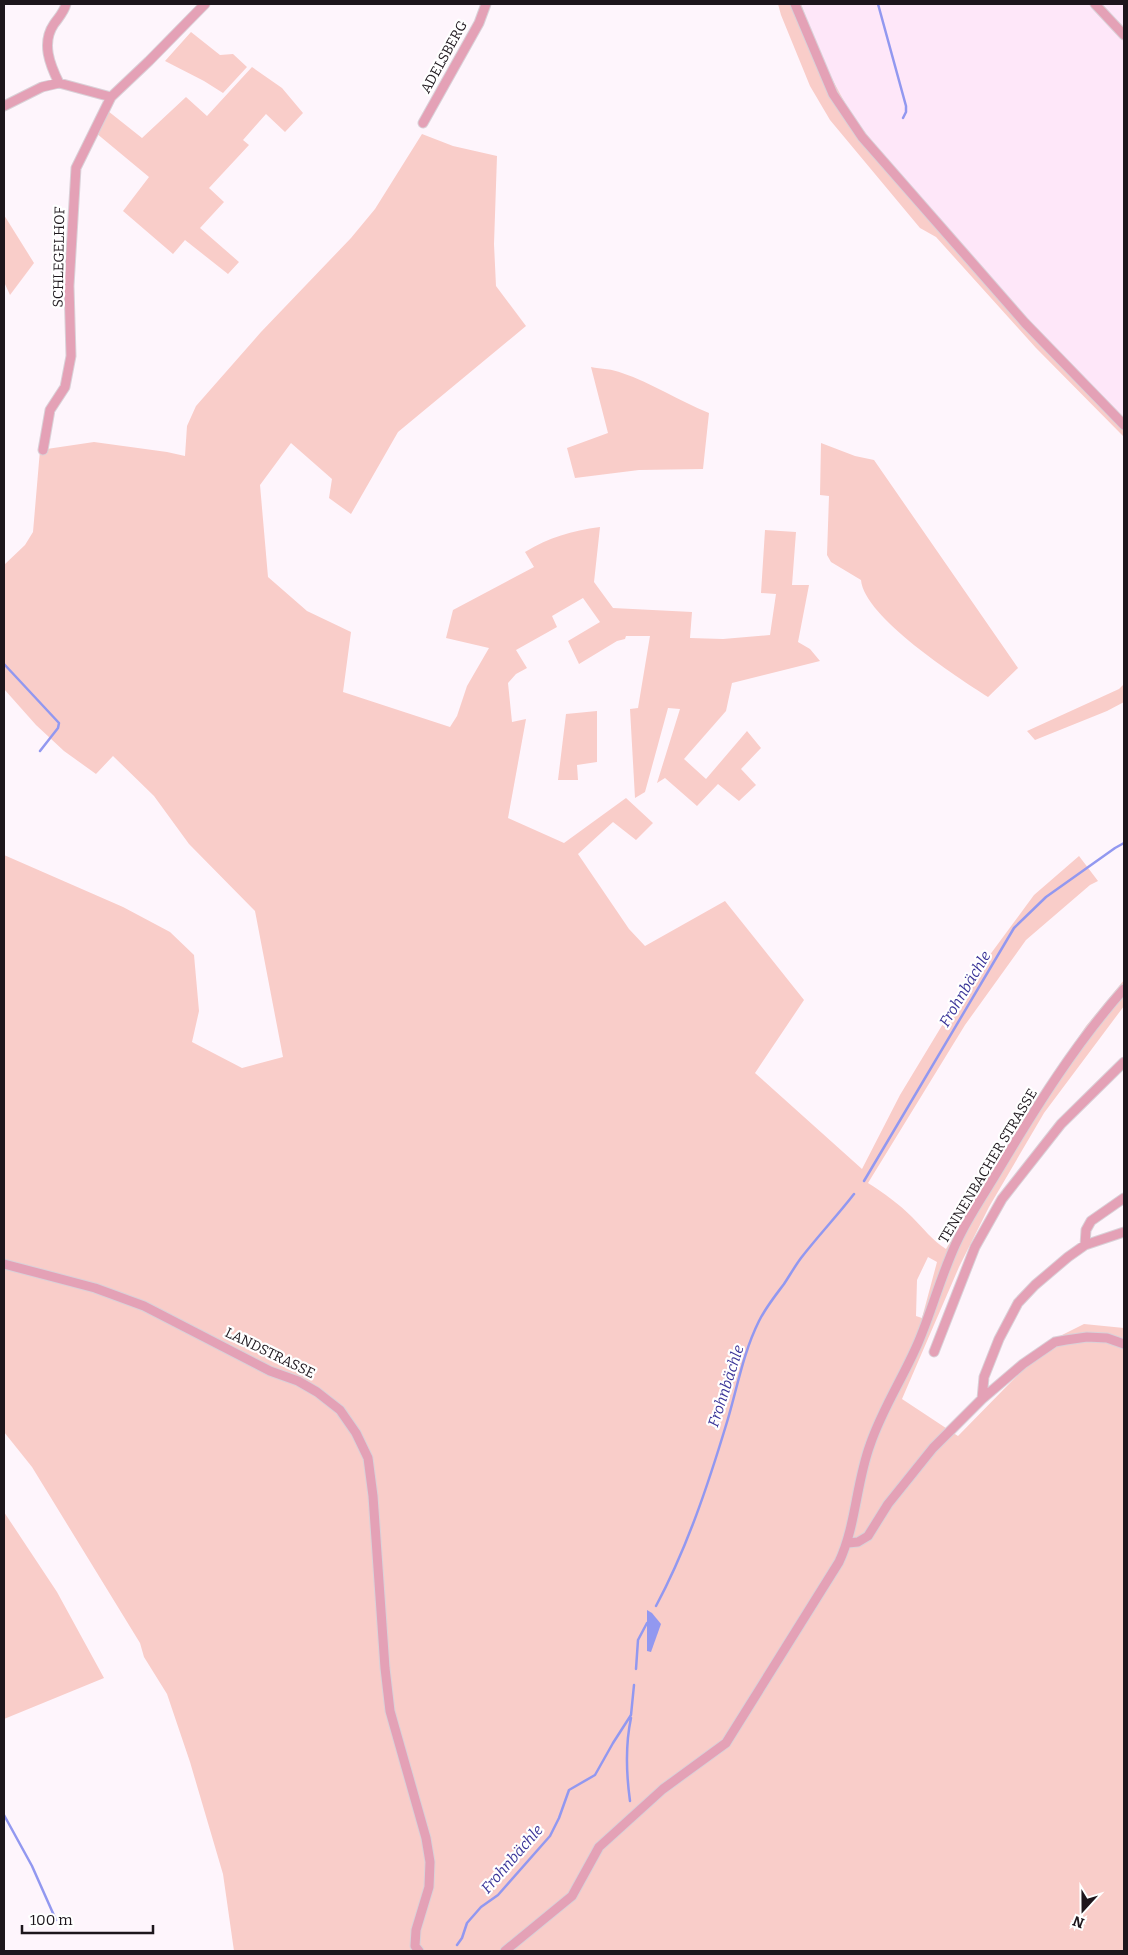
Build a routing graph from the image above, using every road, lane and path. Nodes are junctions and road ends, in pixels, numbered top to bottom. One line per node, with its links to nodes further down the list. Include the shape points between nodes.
1 (66, 4): 7 (street, via 53,26 48,45 49,64)
2 (205, 4): 8 (street)
3 (486, 4): 10 (street, ADELSBERG, via 479,23)
4 (796, 4): 11 (street, via 833,94 862,137 1015,312)
5 (1095, 4): 6 (street)
6 (1124, 35)
7 (59, 83): 8 (street); 9 (street, via 42,87)
8 (111, 97): 12 (street, SCHLEGELHOF, via 76,168 69,286 71,356 65,386 50,410)
9 (4, 106)
10 (423, 123)
11 (1124, 425)
12 (43, 450)
13 (1124, 989): 22 (street, TENNENBACHER STRASSE, via 1027,1123 959,1236 923,1332 869,1446)
14 (1124, 1062): 20 (street, via 1061,1124 1002,1199 975,1246)
15 (1124, 1198): 17 (street, via 1091,1221 1086,1230)
16 (1124, 1232): 17 (street)
17 (1085, 1245): 21 (street, via 1035,1284 1018,1303 984,1377)
18 (4, 1264): 23 (street, LANDSTRASSE, via 95,1288 144,1306 317,1392 340,1410 356,1434 368,1458 373,1496 390,1711 430,1862 430,1887 416,1930 415,1946)
19 (1124, 1344): 21 (street, via 1107,1338 1086,1337 1055,1342)
20 (934, 1352)
21 (982, 1399): 22 (street, via 933,1448 888,1504 868,1536)
22 (848, 1544): 24 (street, TENNENBACHER STRASSE, via 726,1743 663,1789 599,1847 572,1896)
23 (419, 1951)
24 (505, 1951)

